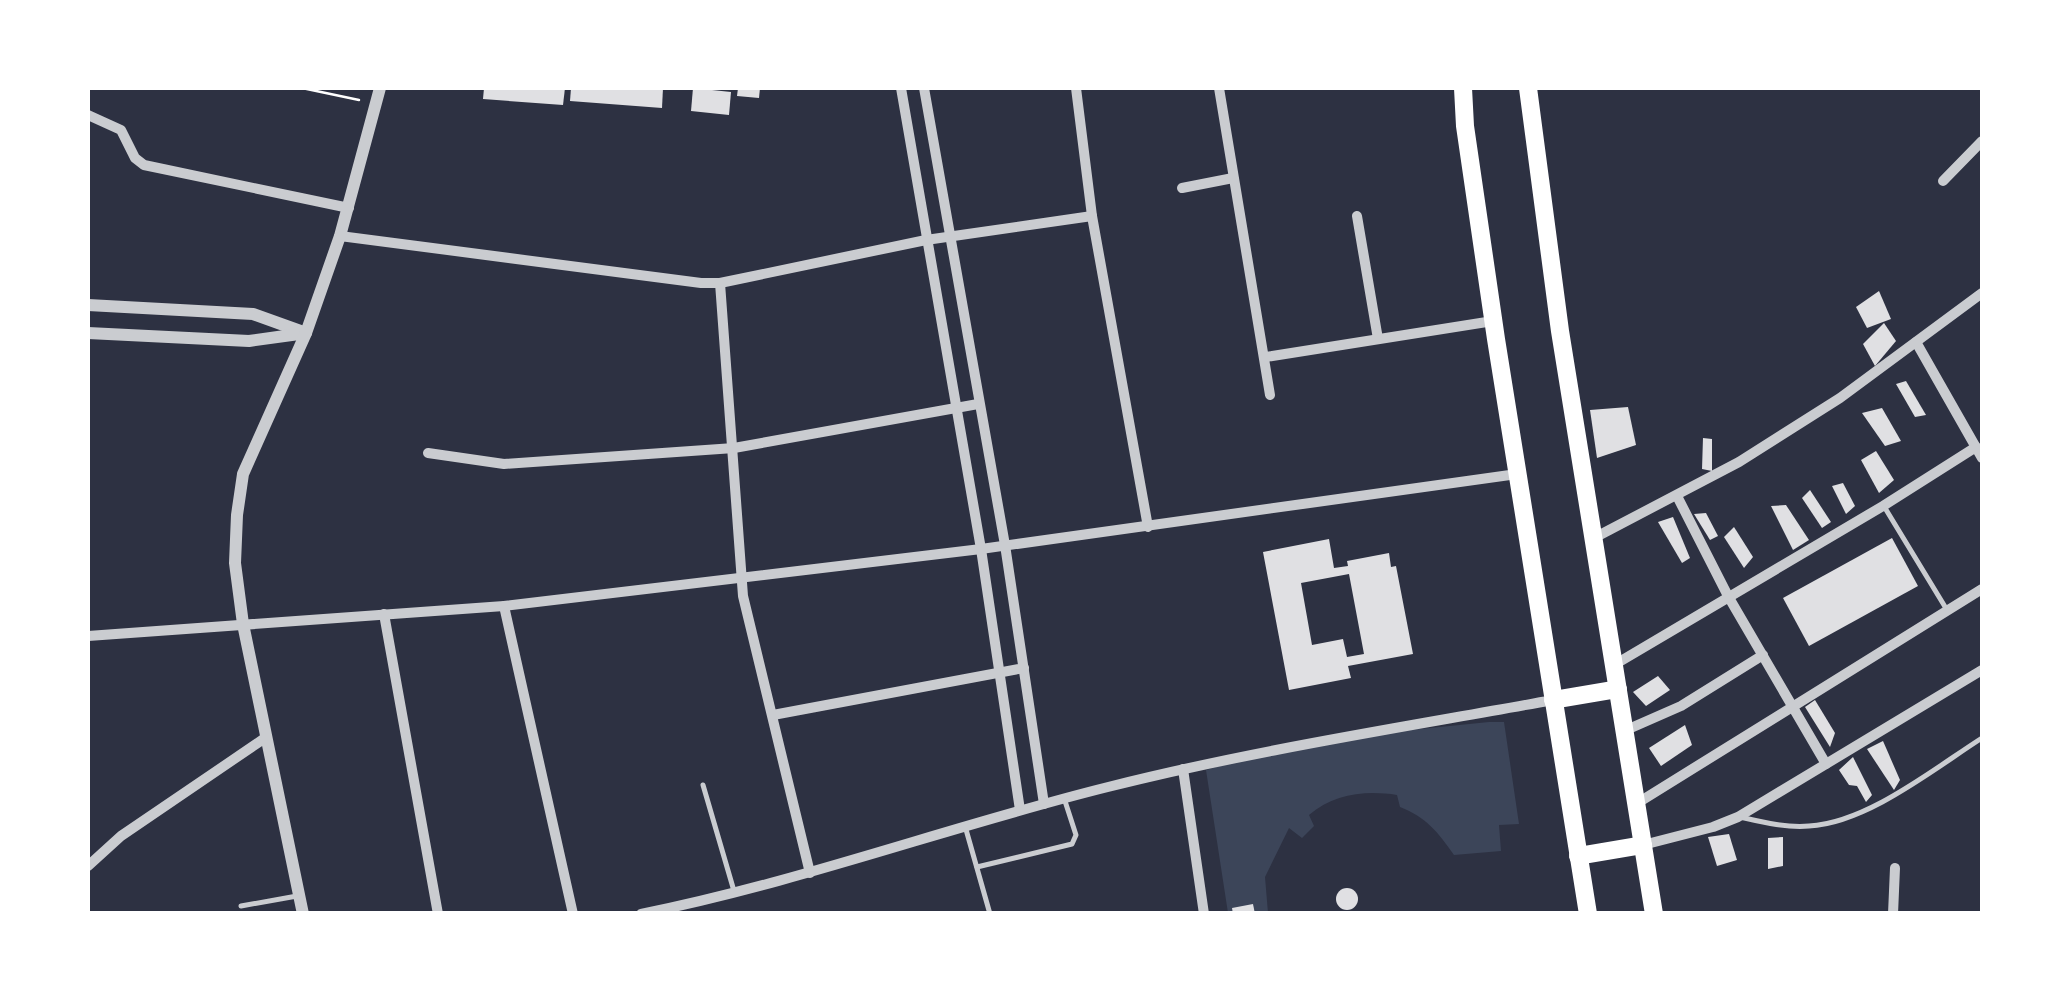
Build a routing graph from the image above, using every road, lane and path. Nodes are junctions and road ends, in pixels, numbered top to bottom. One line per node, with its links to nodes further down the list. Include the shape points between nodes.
1 (302, 88): 9 (path)
2 (380, 88): 9 (street)
3 (901, 88): 20 (street)
4 (924, 88): 19 (street)
5 (1076, 88): 16 (street)
6 (1219, 88): 12 (street)
7 (1463, 88): 24 (highway)
8 (1528, 88): 41 (highway)
9 (376, 103): 15 (street)
10 (88, 115): 15 (street, via 121,130 144,164)
11 (1982, 141): 13 (street)
12 (1233, 178): 14 (street); 29 (street)
13 (1943, 182)
14 (1182, 188)
15 (348, 208): 18 (street)
16 (1092, 216): 19 (street); 40 (street)
17 (1357, 216): 27 (street)
18 (340, 236): 21 (street); 26 (street)
19 (952, 236): 20 (street); 31 (street)
20 (926, 240): 21 (street); 32 (street)
21 (720, 283): 34 (street)
22 (1982, 293): 28 (street)
23 (88, 306): 26 (street, via 253,314)
24 (1493, 320): 27 (street); 37 (highway)
25 (88, 333): 26 (street, via 250,341)
26 (306, 333): 50 (street, via 244,474 235,563)
27 (1378, 339): 29 (street)
28 (1916, 342): 33 (street); 38 (street, via 1840,398)
29 (1266, 357): 30 (street)
30 (1270, 395)
31 (978, 404): 32 (street); 42 (street)
32 (955, 409): 34 (street); 43 (street)
33 (1976, 447): 36 (street); 39 (street)
34 (734, 448): 35 (street, via 504,464); 44 (street)
35 (428, 453)
36 (1982, 458)
37 (1518, 474): 40 (street); 58 (highway)
38 (1677, 496): 41 (street); 46 (street)
39 (1883, 506): 46 (street); 48 (lane)
40 (1148, 527): 42 (street)
41 (1594, 538): 53 (highway)
42 (1005, 546): 43 (street); 54 (street)
43 (981, 549): 44 (street); 56 (street)
44 (741, 579): 47 (street); 60 (street)
45 (1982, 589): 48 (street)
46 (1728, 596): 52 (street); 53 (street)
47 (504, 606): 49 (street); 84 (street)
48 (1948, 611): 59 (street)
49 (384, 614): 50 (street); 83 (street)
50 (243, 624): 51 (street); 62 (street)
51 (88, 636)
52 (1763, 655): 59 (street); 61 (street, via 1682,706)
53 (1614, 664): 57 (highway)
54 (1024, 668): 56 (street); 68 (street)
55 (1982, 670): 64 (street)
56 (1001, 672): 60 (street); 70 (street)
57 (1618, 689): 58 (highway); 61 (highway)
58 (1553, 700): 65 (street); 74 (highway)
59 (1793, 704): 64 (street); 69 (street)
60 (773, 715): 78 (street)
61 (1624, 732): 69 (highway)
62 (266, 738): 75 (street, via 121,836); 80 (street)
63 (1982, 738): 71 (lane, via 1874,806 1838,820 1812,826)
64 (1826, 764): 71 (street)
65 (1184, 769): 67 (street); 87 (street)
66 (702, 785): 79 (lane)
67 (1064, 798): 68 (street); 76 (lane, via 1076,835 1072,844)
68 (1044, 804): 70 (street)
69 (1636, 804): 73 (highway)
70 (1020, 810): 72 (street)
71 (1738, 817): 73 (street)
72 (965, 826): 76 (lane); 78 (street)
73 (1642, 845): 74 (highway); 89 (highway)
74 (1578, 856): 88 (highway)
75 (88, 866)
76 (977, 867): 86 (lane)
77 (1895, 868): 90 (street)
78 (810, 874): 79 (street)
79 (734, 894): 85 (street)
80 (299, 895): 81 (lane); 82 (street)
81 (241, 906)
82 (303, 914)
83 (438, 914)
84 (573, 914)
85 (641, 914)
86 (990, 914)
87 (1204, 914)
88 (1588, 914)
89 (1654, 914)
90 (1893, 914)

